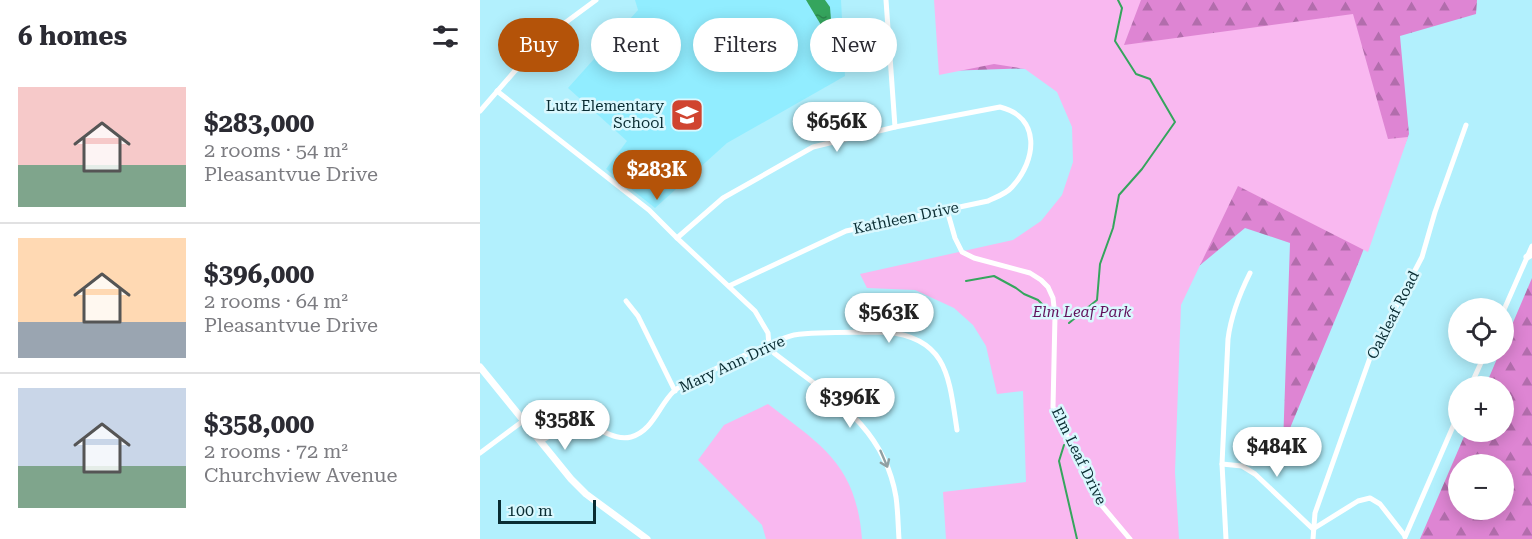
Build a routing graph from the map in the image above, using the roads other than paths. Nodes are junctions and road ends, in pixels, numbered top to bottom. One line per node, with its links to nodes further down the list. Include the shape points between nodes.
1 (596, 0): 3 (street, via 554,31)
2 (886, 0): 6 (street)
3 (497, 91): 4 (street); 8 (street, via 649,210)
4 (480, 111)
5 (1466, 125): 24 (street, Oakleaf Road, via 1422,257 1371,355 1315,513)
6 (895, 127): 7 (street, Kathleen Drive, via 1000,107 1020,116 1030,130 1029,160 1012,187 988,201); 8 (street, via 813,147 723,198)
7 (947, 210): 12 (street, Kathleen Drive, via 846,231); 28 (street, Elm Leaf Drive, via 962,252 1030,273 1048,287 1055,316 1053,407 1098,501)
8 (676, 238): 12 (street)
9 (1532, 246): 10 (street)
10 (1530, 256): 13 (street)
11 (1250, 273): 23 (street, via 1230,321)
12 (729, 286): 15 (street, via 755,311 768,333)
13 (1510, 298)
14 (626, 301): 17 (street, via 638,316)
15 (769, 346): 17 (street, Mary Ann Drive); 19 (street, Mary Ann Drive, via 793,335 886,332 917,339 933,350 942,363); 27 (street, one-way to 27, via 838,403 874,440 890,473)
16 (480, 367): 18 (street)
17 (675, 391): 21 (street, Mary Ann Drive, via 646,429 630,437 580,425)
18 (523, 421): 21 (street); 22 (street)
19 (957, 430)
20 (1448, 438): 25 (street)
21 (541, 441): 26 (street, via 586,494)
22 (480, 453)
23 (1222, 464): 24 (street, via 1242,466 1256,474); 29 (street)
24 (1313, 529): 25 (street, via 1358,501 1371,498); 30 (street, Oakleaf Road)
25 (1405, 537)
26 (647, 539)
27 (899, 539)
28 (1130, 539)
29 (1226, 539)
30 (1313, 539)

